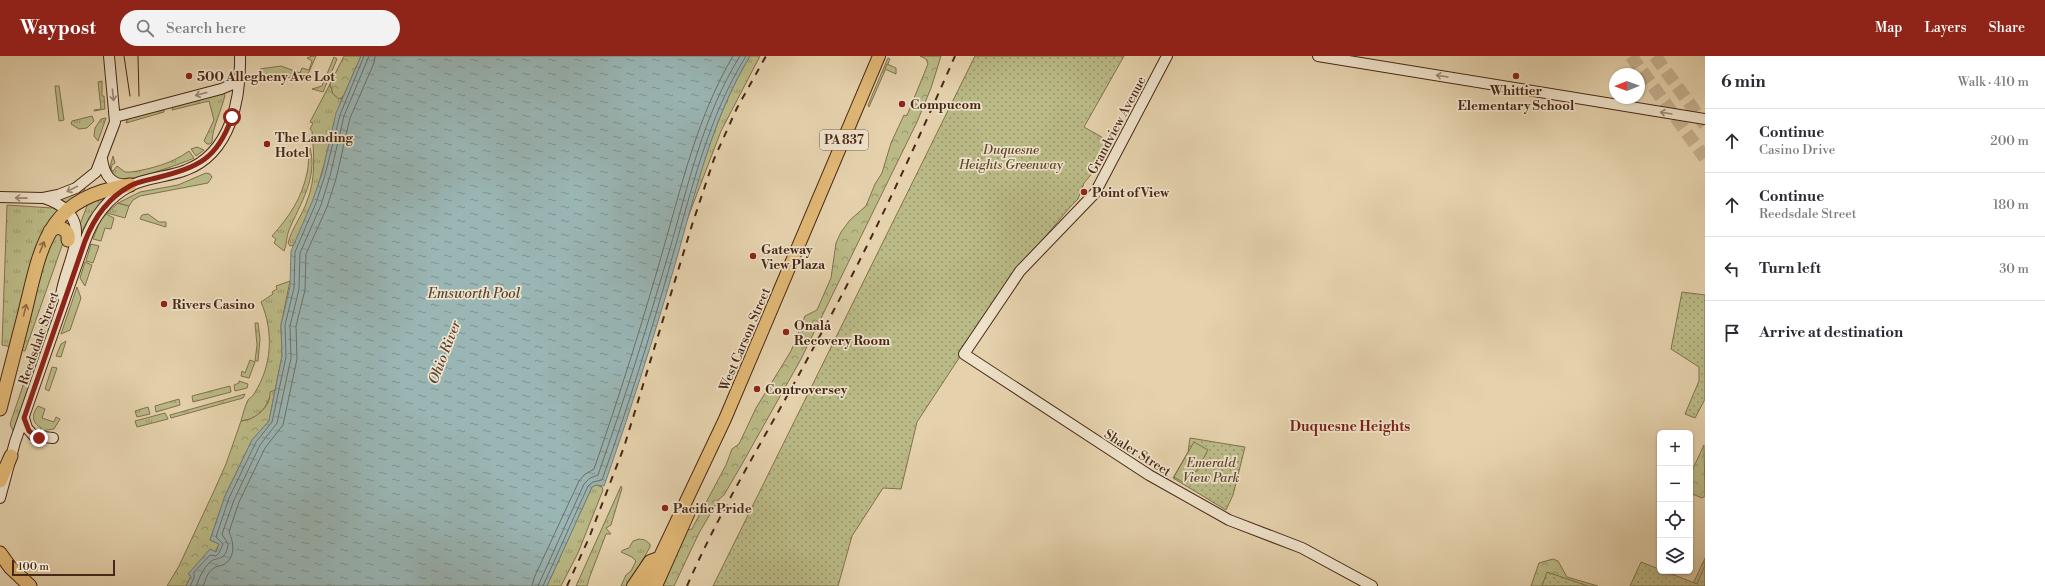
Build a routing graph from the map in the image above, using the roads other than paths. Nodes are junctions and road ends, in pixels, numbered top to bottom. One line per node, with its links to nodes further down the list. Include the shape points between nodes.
1 (109, 56): 7 (street, one-way to 7)
2 (240, 56): 6 (street)
3 (879, 56): 23 (main road, West Carson Street / PA 837, via 725,419)
4 (1167, 56): 17 (street, Grandview Avenue, via 1095,193 1020,271)
5 (1318, 56): 8 (street, one-way to 5)
6 (238, 82): 7 (street, one-way to 7, via 221,89); 10 (street, via 239,93 224,138 199,165 186,171)
7 (115, 117): 9 (street, via 114,127)
8 (1705, 119)
9 (102, 159): 10 (street, via 104,171 109,179 117,184); 12 (street, one-way to 12, via 96,172 76,188)
10 (130, 185): 13 (highway, via 103,191 80,201); 16 (street, Reedsdale Street, via 102,208 96,217)
11 (0, 197): 12 (street, one-way to 11)
12 (43, 198): 13 (street)
13 (68, 211): 14 (highway); 16 (street, via 75,224 76,240 62,284)
14 (50, 231): 15 (highway, via 58,227 64,229 68,234); 18 (highway, one-way to 14, via 38,258)
15 (68, 240)
16 (56, 323): 19 (street, Reedsdale Street)
17 (964, 354): 31 (street, Shaler Street, via 1149,475 1229,520 1302,548)
18 (0, 410)
19 (24, 418): 20 (street, via 27,428 34,436); 21 (street, Reedsdale Street)
20 (54, 438)
21 (10, 456): 22 (highway); 24 (street, Reedsdale Street)
22 (0, 481)
23 (689, 494): 26 (main road, West Carson Street / PA 837); 30 (main road, via 690,507)
24 (0, 498)
25 (0, 553): 27 (highway, via 10,567)
26 (658, 558): 28 (main road, via 650,560); 29 (main road, West Carson Street / PA 837)
27 (30, 586)
28 (633, 586)
29 (646, 586)
30 (656, 586)
31 (1372, 586)

